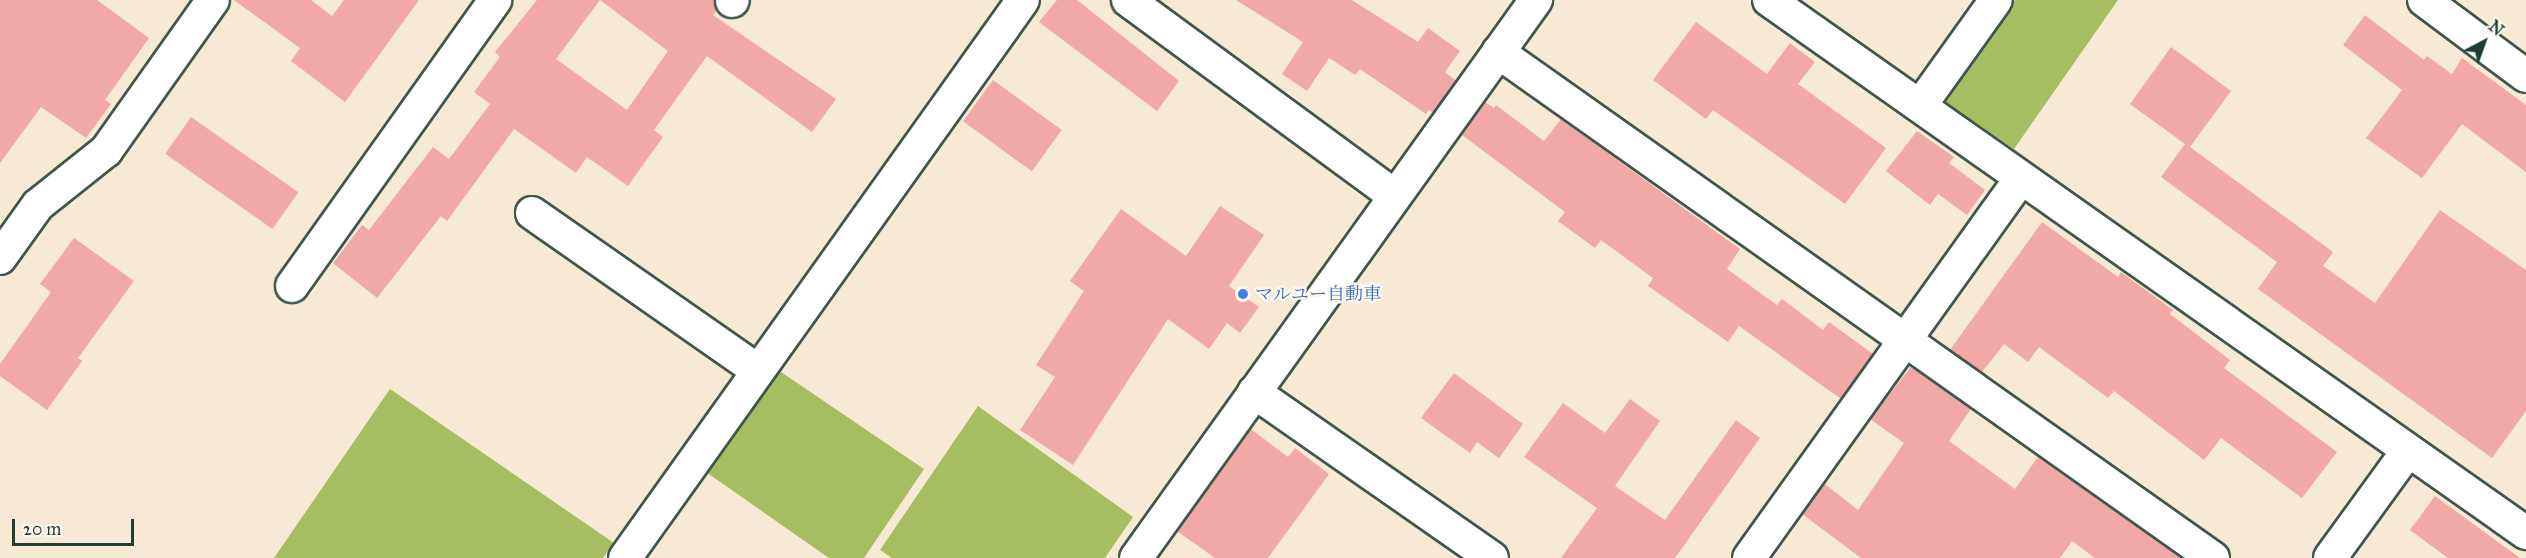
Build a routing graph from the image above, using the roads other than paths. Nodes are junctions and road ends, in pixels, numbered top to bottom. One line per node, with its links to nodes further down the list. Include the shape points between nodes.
1 (213, 0): 15 (street, via 106,151 38,205)
2 (495, 0): 16 (street)
3 (1023, 0): 18 (street)
4 (1128, 0): 13 (street)
5 (1536, 0): 9 (street)
6 (1769, 0): 11 (street)
7 (1996, 0): 11 (street)
8 (2424, 0): 10 (street)
9 (1498, 52): 13 (street); 17 (street)
10 (2526, 76)
11 (1920, 106): 12 (street)
12 (2021, 178): 17 (street); 20 (street)
13 (1393, 195): 19 (street)
14 (532, 213): 18 (street)
15 (0, 258)
16 (292, 286)
17 (1905, 339): 25 (street); 26 (street)
18 (757, 370): 22 (street)
19 (1254, 392): 23 (street); 24 (street)
20 (2407, 452): 21 (street); 27 (street)
21 (2526, 533)
22 (625, 558)
23 (1136, 558)
24 (1492, 558)
25 (1749, 558)
26 (2214, 558)
27 (2330, 558)

